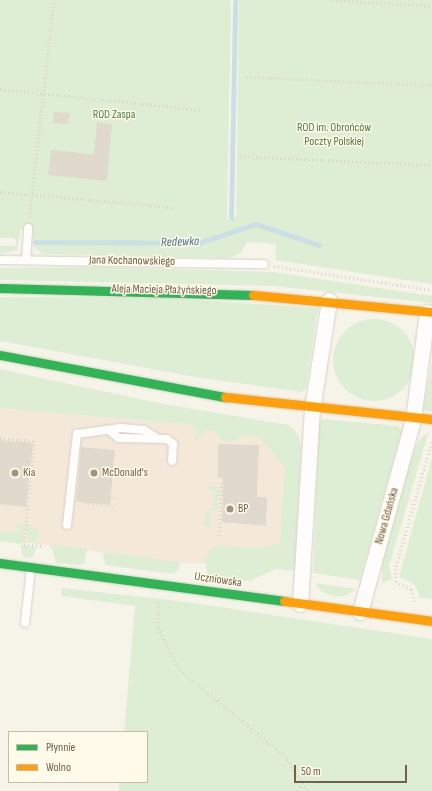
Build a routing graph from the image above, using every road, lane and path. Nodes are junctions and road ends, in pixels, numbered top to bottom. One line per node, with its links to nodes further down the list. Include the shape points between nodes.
1 (54, 0): 7 (path)
2 (332, 0): 3 (path)
3 (432, 6)
4 (246, 77): 5 (path)
5 (432, 85)
6 (0, 89): 7 (path)
7 (43, 94): 8 (path); 12 (path)
8 (203, 110)
9 (240, 156): 10 (path)
10 (432, 165)
11 (0, 192): 12 (path)
12 (32, 195): 13 (path); 14 (path)
13 (173, 207)
14 (28, 228): 16 (lane)
15 (0, 260): 16 (lane, Jana Kochanowskiego)
16 (26, 260): 17 (lane, Jana Kochanowskiego)
17 (264, 264): 19 (path)
18 (0, 288): 20 (main road, Aleja Macieja Płażyńskiego, via 227,292)
19 (432, 290)
20 (329, 300): 21 (main road, Aleja Macieja Płażyńskiego); 23 (street)
21 (430, 312): 24 (street, Aleja Macieja Płażyńskiego)
22 (0, 355): 23 (main road, via 155,386)
23 (312, 409): 24 (main road); 41 (street)
24 (414, 419): 25 (main road); 42 (street, Nowa Gdańska)
25 (432, 420)
26 (0, 438): 36 (path, via 35,441 24,544)
27 (432, 440): 40 (path, via 395,570 396,582 411,588)
28 (172, 461): 34 (lane, via 173,444 144,430 83,430 76,436)
29 (221, 480): 35 (path)
30 (110, 497): 31 (path)
31 (115, 498)
32 (85, 502): 33 (path)
33 (114, 507)
34 (67, 525)
35 (219, 536)
36 (44, 546)
37 (0, 563): 38 (main road, Uczniowska)
38 (31, 568): 41 (main road, Uczniowska); 44 (lane)
39 (159, 595): 45 (path, via 158,628 180,670 285,756)
40 (414, 602)
41 (300, 604): 42 (main road, Uczniowska)
42 (360, 612): 43 (main road, Uczniowska)
43 (432, 621)
44 (25, 623)
45 (301, 785): 46 (path); 47 (path)
46 (298, 791)
47 (308, 791)

